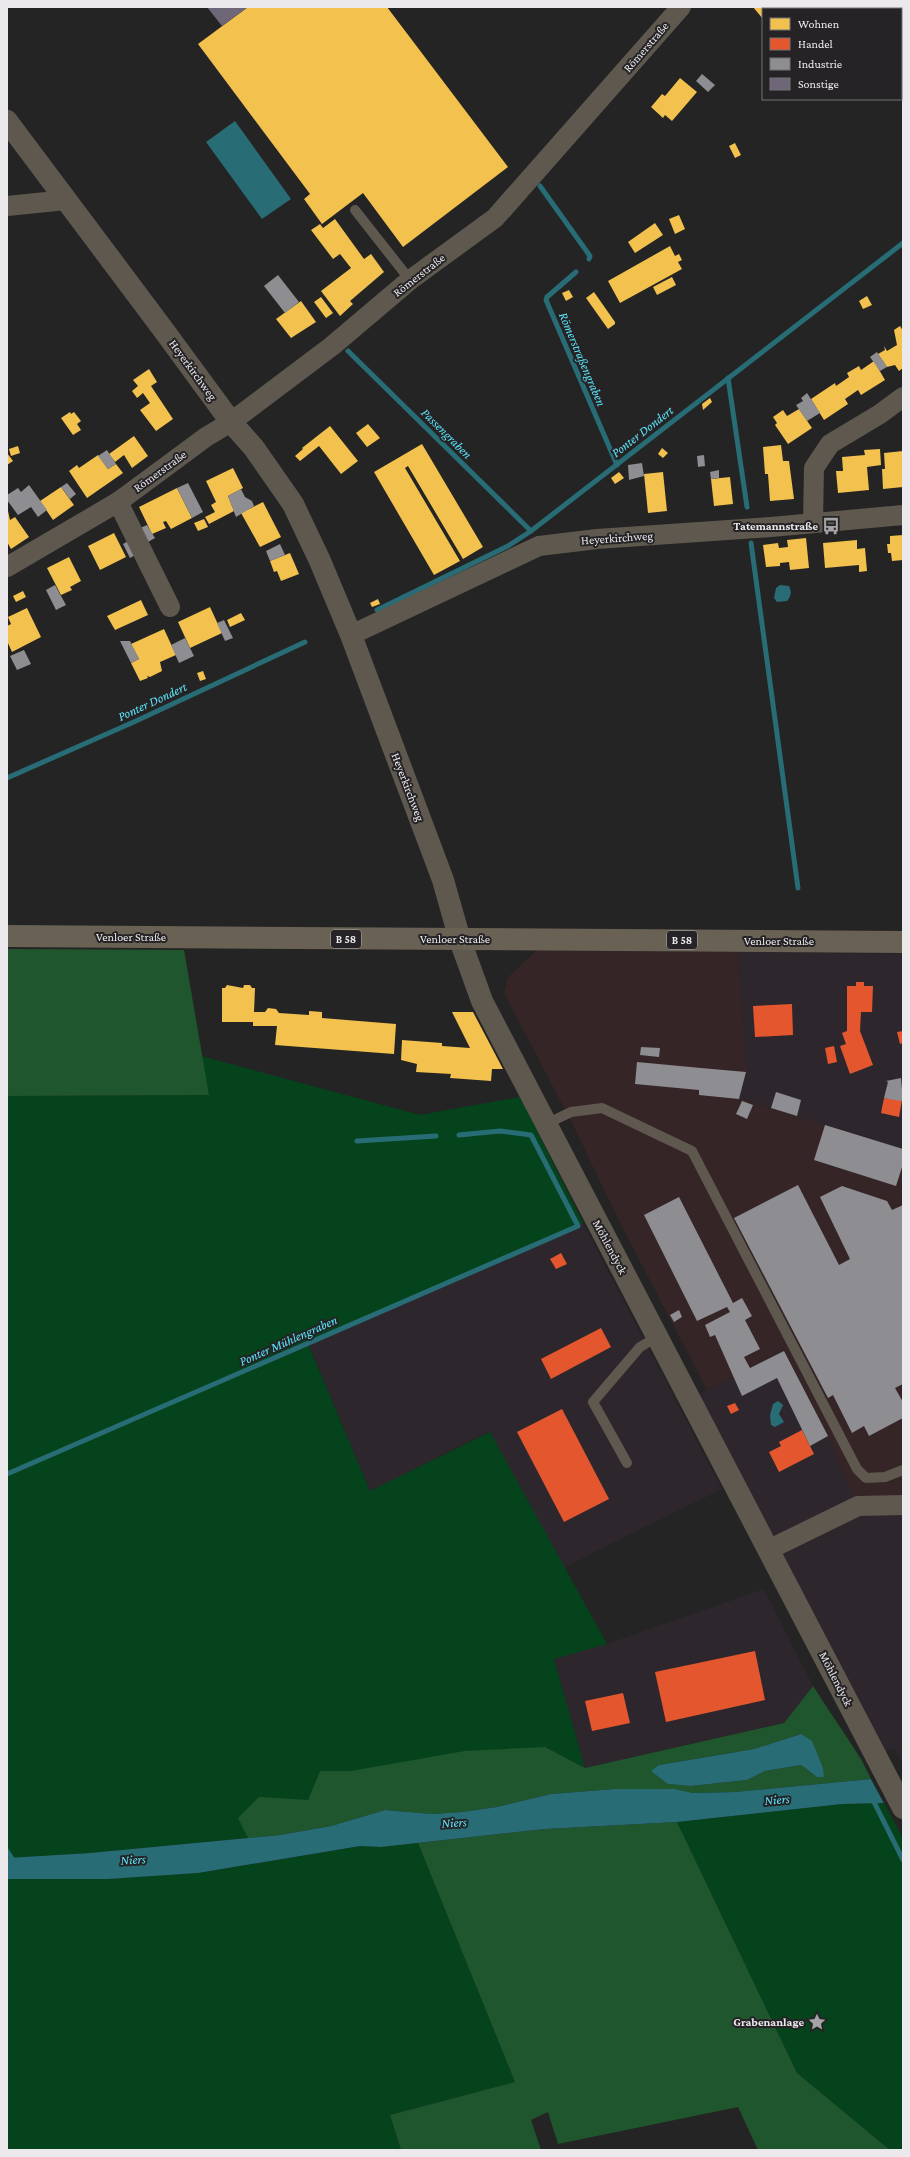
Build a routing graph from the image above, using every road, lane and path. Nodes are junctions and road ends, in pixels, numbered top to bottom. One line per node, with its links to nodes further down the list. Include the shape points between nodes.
1 (681, 7): 6 (street, Römerstraße, via 495,218)
2 (7, 121): 3 (street, Heyerkirchweg)
3 (66, 200): 4 (street); 8 (street, Heyerkirchweg)
4 (7, 206)
5 (355, 210): 6 (lane)
6 (410, 280): 8 (street, Römerstraße, via 332,346)
7 (903, 397): 11 (street, via 830,444 814,468)
8 (230, 422): 9 (street, Römerstraße); 14 (street, Heyerkirchweg, via 254,448 293,504)
9 (118, 502): 12 (street, Römerstraße); 13 (street)
10 (903, 515): 11 (street, Heyerkirchweg)
11 (814, 523): 14 (street, Heyerkirchweg, via 597,539 539,546)
12 (7, 567)
13 (170, 607)
14 (351, 636): 16 (street, Heyerkirchweg, via 443,880)
15 (7, 936): 16 (main road, Venloer Straße / B 58)
16 (460, 940): 17 (main road, Venloer Straße / B 58); 18 (street, Möhlendyck, via 482,1001)
17 (903, 942)
18 (546, 1124): 19 (street, Möhlendyck); 21 (lane, via 571,1112 602,1108 692,1151 857,1469 866,1478 885,1477)
19 (657, 1338): 20 (lane, via 640,1347 593,1402); 23 (street, Möhlendyck)
20 (627, 1463)
21 (903, 1470)
22 (903, 1505): 23 (street, via 858,1506)
23 (768, 1550): 24 (street, Möhlendyck)
24 (903, 1808)

